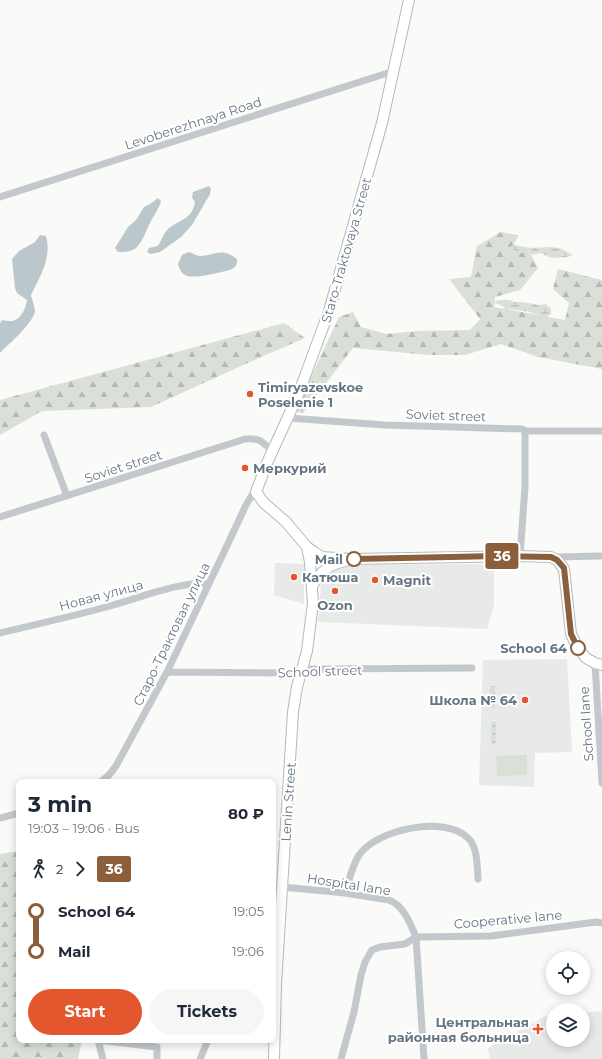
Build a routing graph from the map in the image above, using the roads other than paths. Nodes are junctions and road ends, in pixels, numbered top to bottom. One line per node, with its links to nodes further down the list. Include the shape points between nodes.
1 (409, 0): 2 (street, Staro-Traktovaya Street)
2 (394, 71): 3 (street, Levoberezhnaya Road); 4 (street, Staro-Traktovaya Street, via 331,305)
3 (0, 197)
4 (288, 418): 5 (street, Soviet street); 8 (street, Staro-Traktovaya Street)
5 (525, 431): 6 (street, Soviet street); 13 (street, via 525,487)
6 (602, 431)
7 (44, 435): 10 (street)
8 (272, 451): 9 (street, Staro-Traktovaya Street); 10 (street, Soviet street, via 261,440 245,439)
9 (256, 492): 12 (street); 17 (street, Старо-Трактовая улица, via 246,504)
10 (67, 496): 11 (street, Soviet street)
11 (0, 517)
12 (307, 547): 16 (street, via 322,557); 18 (street, Lenin Street)
13 (520, 556): 15 (street); 16 (street)
14 (602, 556): 15 (street)
15 (551, 557): 20 (street, via 564,568 571,634 586,658)
16 (351, 559): 18 (street, via 329,566)
17 (208, 584): 19 (street, Новая улица, via 201,582 174,588); 22 (street, Старо-Трактовая улица)
18 (312, 586): 23 (street, Lenin Street, via 313,603 307,651)
19 (0, 633)
20 (598, 664): 25 (street, School lane)
21 (472, 668): 23 (street, School street, via 309,669)
22 (167, 672): 23 (street, School street); 24 (street, Старо-Трактовая улица, via 116,766)
23 (301, 673): 29 (street, Lenin Street, via 294,712)
24 (104, 779)
25 (602, 783)
26 (16, 814): 27 (street)
27 (0, 818)
28 (478, 879): 30 (street, via 476,857 469,839 452,830 426,826 404,829 368,846 359,855)
29 (282, 887): 30 (street, Hospital lane); 33 (street, Lenin Street)
30 (345, 893): 32 (street, Hospital lane, via 395,902 409,921)
31 (602, 923): 32 (street, Cooperative lane, via 491,936)
32 (416, 937): 43 (street, via 405,944 380,946 372,950 365,962); 44 (street)
33 (276, 960)
34 (99, 1043): 39 (street)
35 (142, 1043): 38 (street)
36 (207, 1043): 41 (street)
37 (274, 1043): 42 (street, Lenin Street)
38 (156, 1044): 40 (street)
39 (103, 1059)
40 (157, 1059)
41 (200, 1059)
42 (274, 1059)
43 (341, 1059)
44 (424, 1059)

